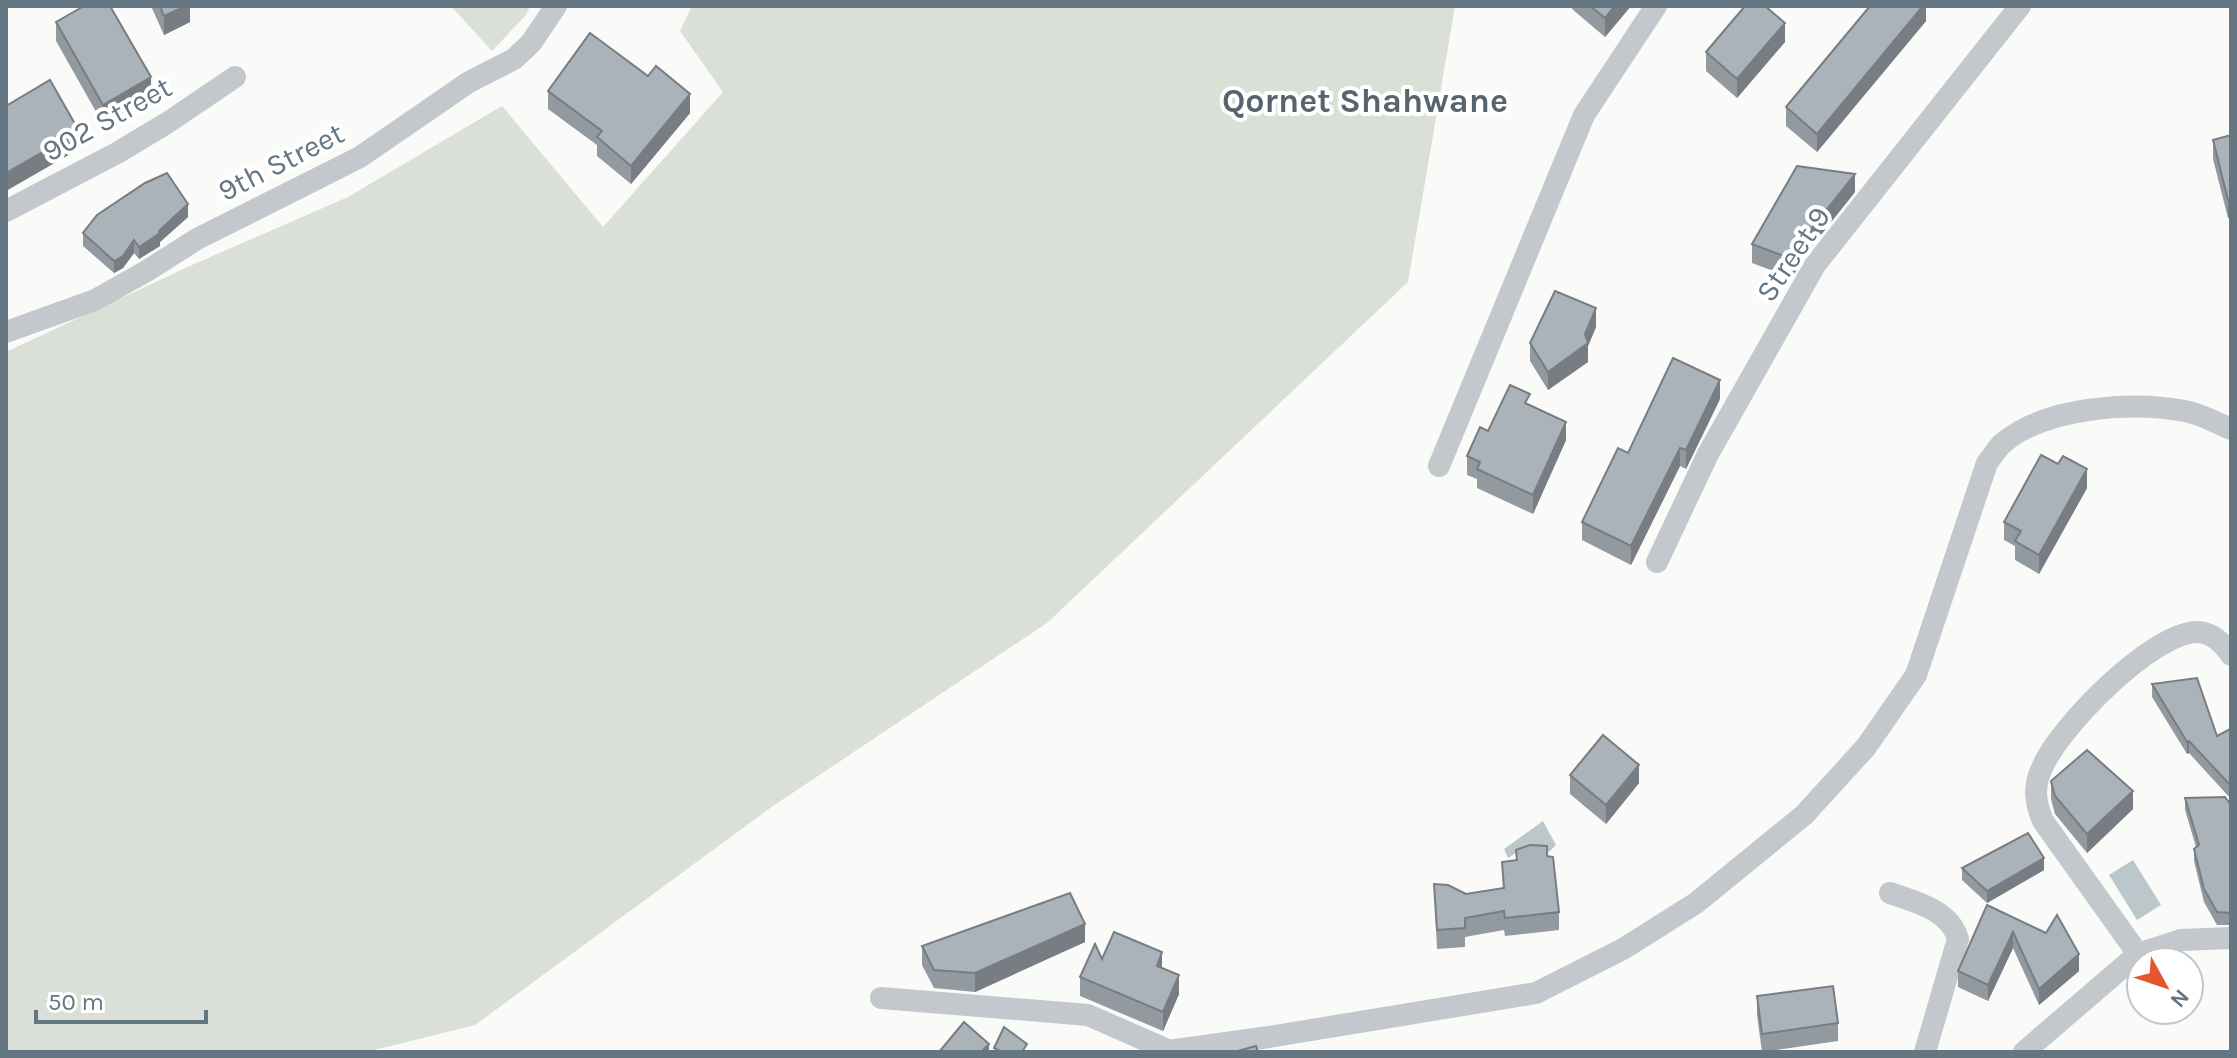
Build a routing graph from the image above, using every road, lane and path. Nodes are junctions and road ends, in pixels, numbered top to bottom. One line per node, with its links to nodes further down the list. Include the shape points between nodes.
1 (556, 6): 6 (street, 9th Street, via 514,59 469,82 360,157 197,239 95,300)
2 (1656, 6): 8 (street, via 1584,115)
3 (2020, 6): 9 (street, Street 9, via 1815,265 1708,454)
4 (235, 77): 5 (street, 902 Street, via 117,153)
5 (6, 211)
6 (6, 332)
7 (2231, 429): 17 (street, via 2189,411 2140,405 2039,422 2002,444 1987,463 1916,675 1866,747 1804,815 1696,903 1623,949 1536,993)
8 (1439, 466)
9 (1657, 562)
10 (2231, 655): 13 (street, via 2219,641 2197,632 2139,659 2069,727 2041,769 2035,789 2043,821)
11 (1890, 893): 18 (street, via 1947,918 1958,939)
12 (2231, 938): 14 (street)
13 (2132, 946)
14 (2163, 946)
15 (2125, 965): 19 (street)
16 (881, 998): 17 (street, via 1088,1015)
17 (1165, 1051)
18 (1925, 1052)
19 (2024, 1052)

